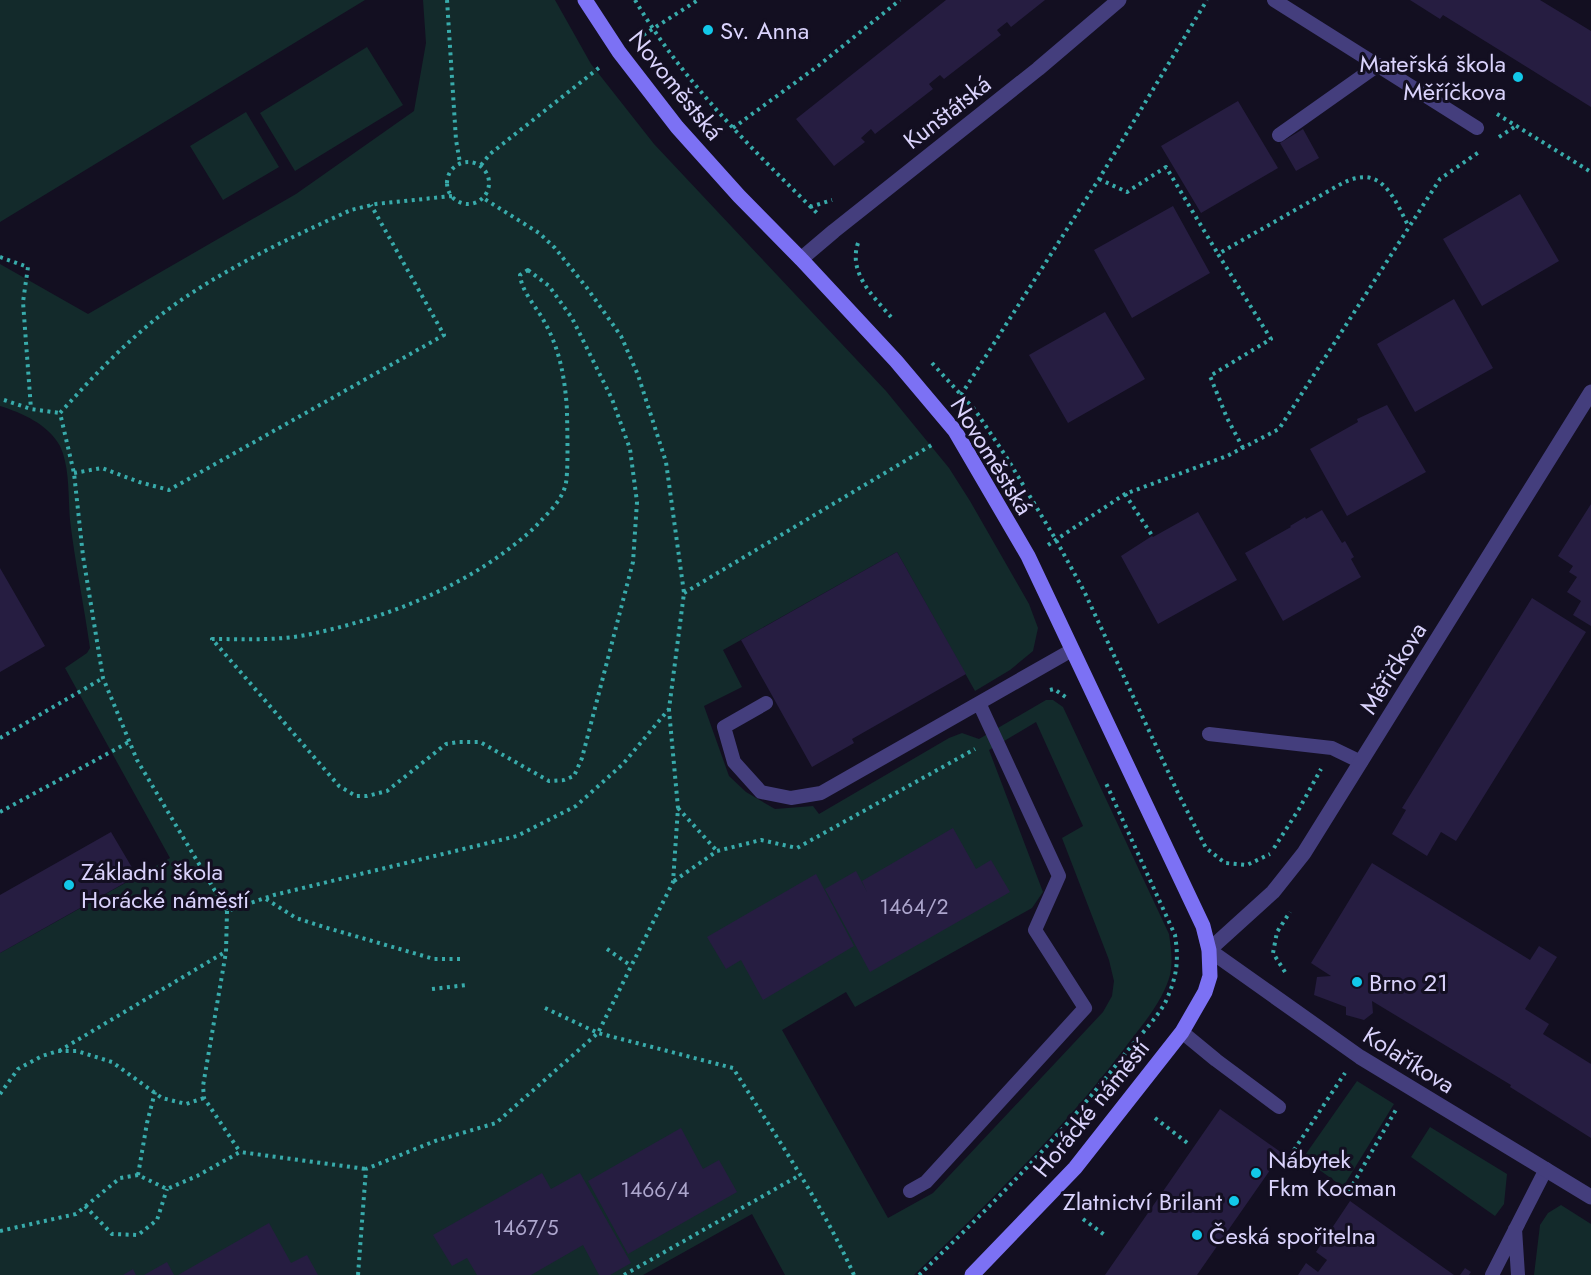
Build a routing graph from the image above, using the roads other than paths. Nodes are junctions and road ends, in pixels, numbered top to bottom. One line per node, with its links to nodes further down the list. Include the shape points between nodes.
1 (585, 0): 7 (street, Novoměstská, via 677,127)
2 (1119, 0): 7 (street, Kunštátská)
3 (1274, 0): 4 (lane)
4 (1378, 65): 5 (lane); 6 (lane)
5 (1477, 128)
6 (1279, 135)
7 (801, 259): 9 (street, Novoměstská, via 896,361 954,431 1028,556)
8 (1591, 392): 13 (street, Měřičkova)
9 (1072, 650): 11 (lane); 14 (street, Novoměstská, via 1176,864)
10 (766, 703): 11 (lane, via 724,727 734,762 761,792 791,798 821,792)
11 (979, 703): 18 (lane, via 1059,876 1035,930 1085,1008 926,1182)
12 (1209, 734): 13 (lane, via 1332,748)
13 (1361, 762): 14 (street, Měřičkova, via 1304,853 1279,884)
14 (1209, 950): 15 (street, Horácké náměstí, via 1210,976 1205,992); 17 (street, Kolaříkova, via 1360,1057)
15 (1182, 1032): 16 (lane); 21 (street, Horácké náměstí, via 1075,1168)
16 (1279, 1107)
17 (1546, 1169): 19 (street, Kolaříkova); 20 (lane)
18 (910, 1191)
19 (1591, 1197)
20 (1515, 1226): 22 (lane); 23 (lane)
21 (972, 1275)
22 (1492, 1275)
23 (1518, 1275)

